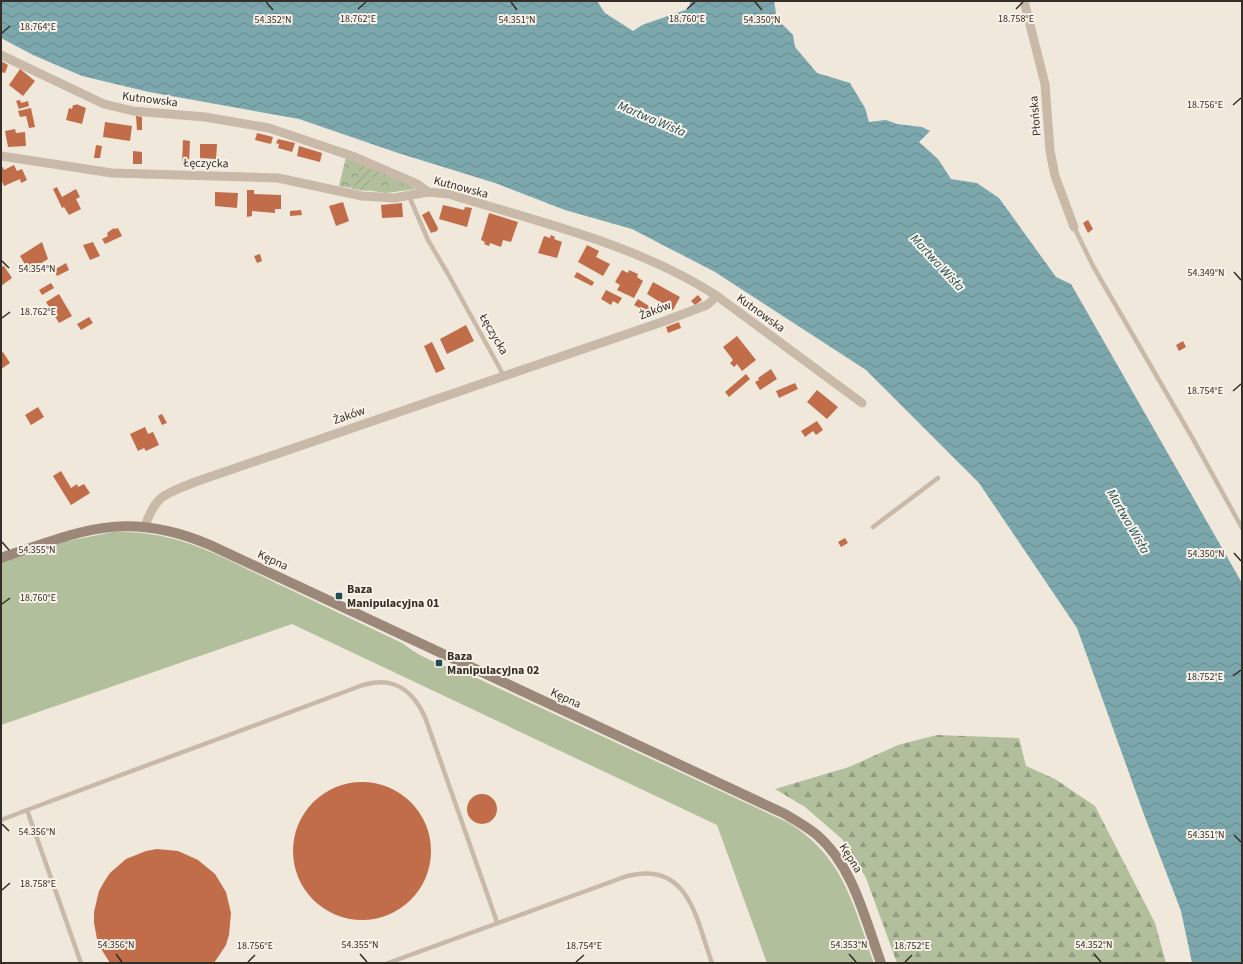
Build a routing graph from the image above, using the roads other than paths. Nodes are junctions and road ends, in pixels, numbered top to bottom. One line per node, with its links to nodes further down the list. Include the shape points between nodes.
1 (1024, 1): 6 (street, Płońska, via 1045,84 1050,151 1054,170 1063,202)
2 (1, 55): 4 (street, Kutnowska, via 104,104 133,111 205,117 269,128 352,156 418,184)
3 (1, 156): 5 (street, Łęczycka, via 112,173 278,178 362,196)
4 (428, 192): 5 (street, Łęczycka); 7 (street, Kutnowska, via 448,194 634,253)
5 (409, 196): 8 (lane, Łęczycka, via 428,240)
6 (1074, 227): 13 (lane, via 1093,266)
7 (717, 296): 8 (street, Żaków, via 700,308); 9 (street, Kutnowska)
8 (504, 376): 11 (street, Żaków, via 195,482 159,499)
9 (862, 403)
10 (938, 478): 12 (lane)
11 (146, 526): 14 (street, via 115,526 88,530); 22 (street, Kępna, via 170,530 210,545 800,823 831,849 845,871)
12 (873, 527)
13 (1242, 528)
14 (1, 558)
15 (27, 810): 16 (lane); 17 (lane, via 363,685 382,681 399,686 414,698 425,717); 19 (lane)
16 (1, 820)
17 (497, 922): 18 (lane); 21 (lane, via 627,876 656,874 676,883 686,894)
18 (397, 961): 20 (lane)
19 (81, 963)
20 (388, 963)
21 (712, 963)
22 (881, 963)

